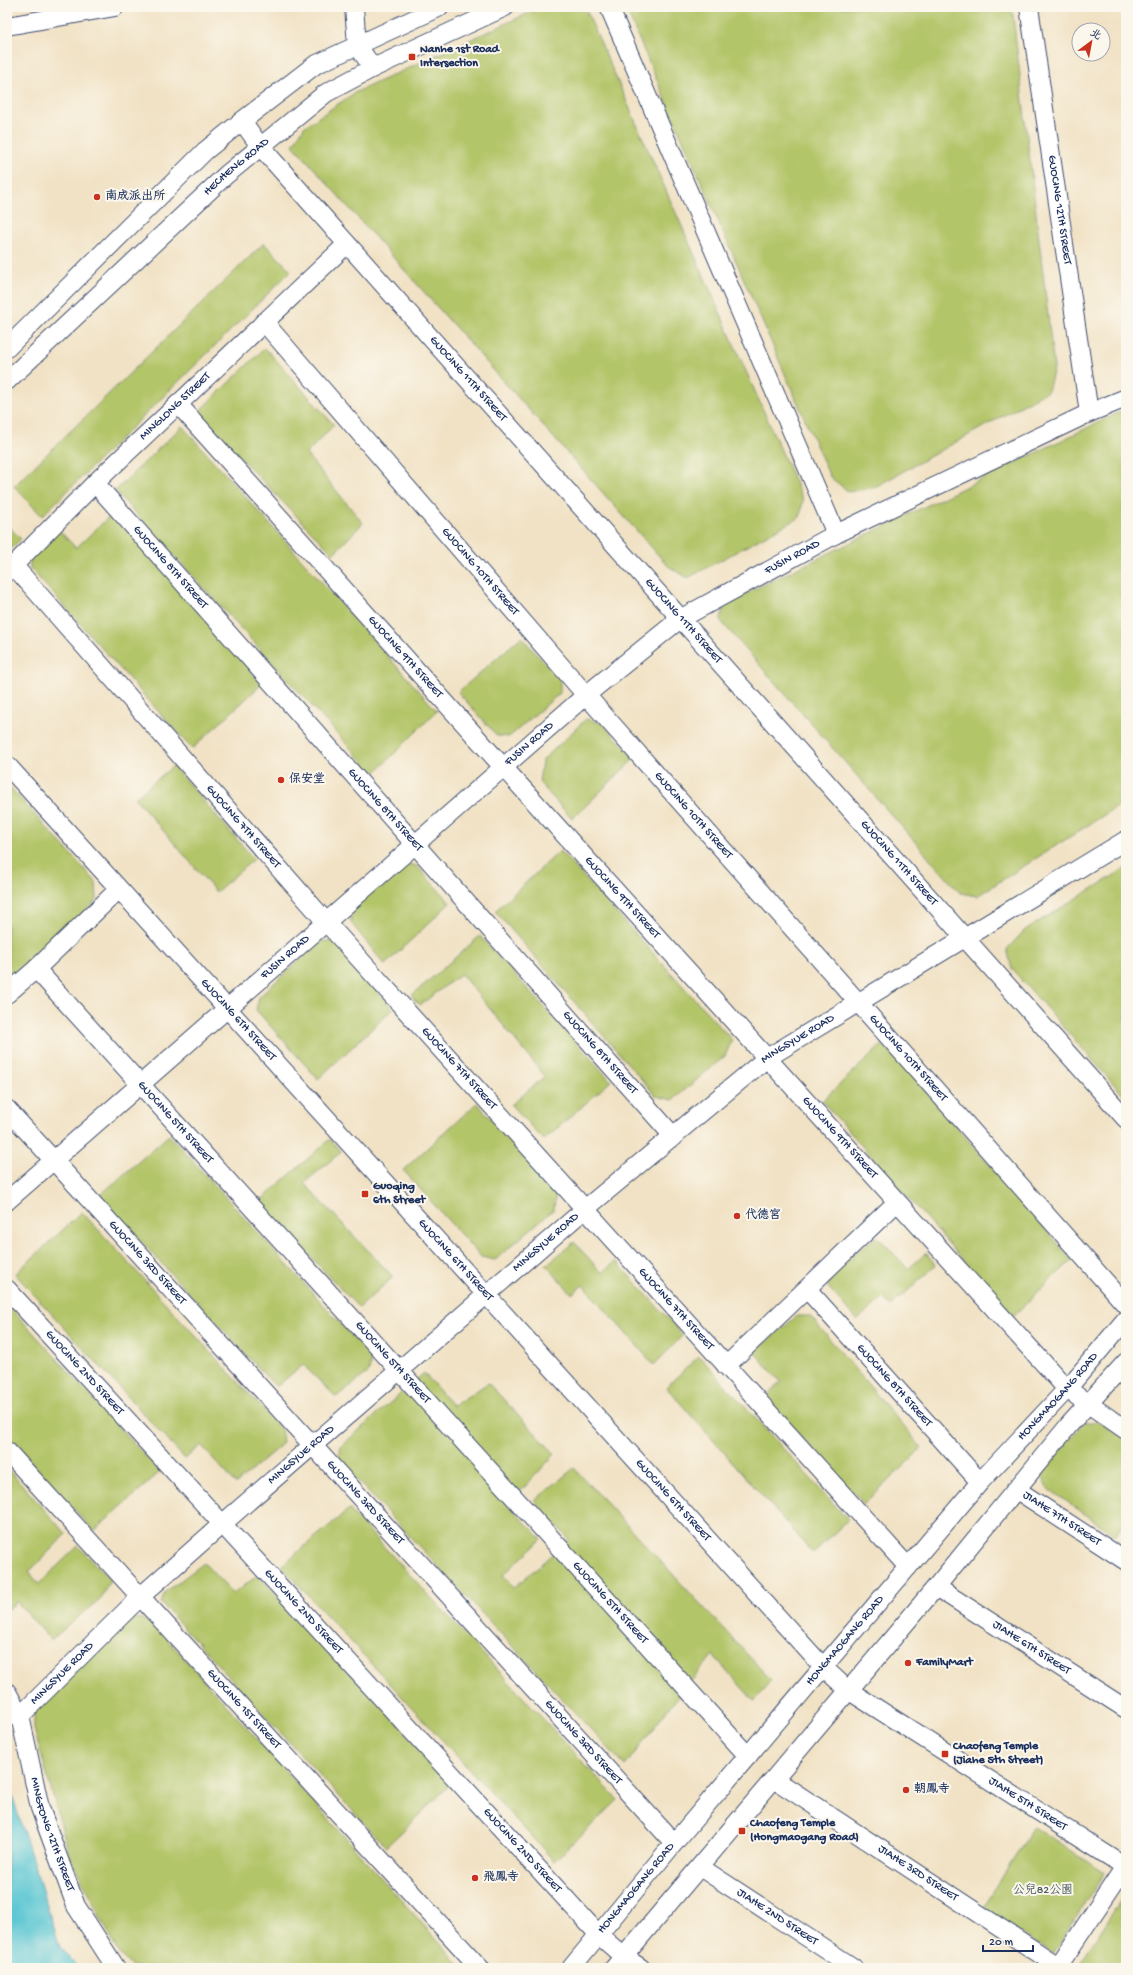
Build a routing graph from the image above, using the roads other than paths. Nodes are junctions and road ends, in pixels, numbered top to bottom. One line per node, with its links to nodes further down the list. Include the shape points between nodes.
1 (116, 7): 7 (street)
2 (354, 7): 8 (street)
3 (440, 7): 8 (street)
4 (504, 7): 9 (street, HECHENG ROAD)
5 (609, 7): 20 (street)
6 (1029, 7): 18 (street, GUOCING 12TH STREET)
7 (7, 26)
8 (357, 46): 9 (street); 10 (street, via 315,65)
9 (373, 68): 11 (street, HECHENG ROAD, via 326,93)
10 (242, 121): 11 (street, GUOCING 11TH STREET); 14 (street, via 205,151)
11 (260, 146): 12 (street, GUOCING 11TH STREET); 15 (street, HECHENG ROAD)
12 (347, 244): 13 (street, MINGLONG STREET); 22 (street, GUOCING 11TH STREET)
13 (264, 322): 17 (street, MINGLONG STREET); 23 (street, GUOCING 10TH STREET)
14 (7, 348)
15 (7, 381)
16 (1126, 398): 18 (street, FUSIN ROAD)
17 (178, 404): 19 (street, MINGLONG STREET); 25 (street, GUOCING 9TH STREET)
18 (1089, 412): 20 (street, FUSIN ROAD)
19 (96, 483): 21 (street, MINGLONG STREET); 27 (street, GUOCING 8TH STREET)
20 (836, 534): 22 (street, FUSIN ROAD)
21 (10, 569): 29 (street, GUOCING 7TH STREET)
22 (680, 618): 23 (street, FUSIN ROAD); 30 (street, GUOCING 11TH STREET)
23 (586, 695): 25 (street, FUSIN ROAD); 33 (street, GUOCING 10TH STREET)
24 (7, 765): 28 (street, GUOCING 6TH STREET)
25 (503, 767): 27 (street, FUSIN ROAD); 35 (street, GUOCING 9TH STREET)
26 (1126, 840): 30 (street, MINGSYUE ROAD)
27 (413, 844): 29 (street, FUSIN ROAD); 39 (street, GUOCING 8TH STREET)
28 (119, 888): 31 (street); 34 (street, GUOCING 6TH STREET)
29 (327, 923): 34 (street, FUSIN ROAD); 43 (street, GUOCING 7TH STREET)
30 (965, 938): 33 (street, MINGSYUE ROAD); 38 (street, GUOCING 11TH STREET)
31 (36, 969): 32 (street); 36 (street, GUOCING 5TH STREET)
32 (7, 994)
33 (858, 1002): 35 (street, MINGSYUE ROAD); 47 (street, GUOCING 10TH STREET)
34 (228, 1009): 36 (street, FUSIN ROAD); 46 (street, GUOCING 6TH STREET)
35 (766, 1058): 39 (street, MINGSYUE ROAD); 42 (street, GUOCING 9TH STREET)
36 (140, 1083): 40 (street, FUSIN ROAD); 51 (street, GUOCING 5TH STREET)
37 (7, 1109): 40 (street, GUOCING 3RD STREET)
38 (1126, 1119)
39 (674, 1137): 43 (street, MINGSYUE ROAD)
40 (53, 1160): 41 (street, FUSIN ROAD); 55 (street, GUOCING 3RD STREET)
41 (7, 1201)
42 (897, 1202): 45 (street); 52 (street, GUOCING 9TH STREET)
43 (585, 1210): 46 (street, MINGSYUE ROAD); 50 (street, GUOCING 7TH STREET)
44 (7, 1289): 59 (street, GUOCING 2ND STREET)
45 (807, 1289): 50 (street); 57 (street, GUOCING 8TH STREET)
46 (487, 1295): 51 (street, MINGSYUE ROAD); 64 (street, GUOCING 6TH STREET)
47 (1126, 1305)
48 (1126, 1319): 52 (street, HONGMAOGANG ROAD)
49 (1126, 1362): 53 (street)
50 (726, 1366): 61 (street, GUOCING 7TH STREET)
51 (400, 1370): 55 (street, MINGSYUE ROAD); 69 (street, GUOCING 5TH STREET)
52 (1067, 1389): 53 (street, GUOCING 9TH STREET); 57 (street, HONGMAOGANG ROAD)
53 (1088, 1404): 54 (street, GUOCING 9TH STREET); 58 (street)
54 (1126, 1430)
55 (313, 1446): 59 (street, MINGSYUE ROAD); 71 (street, GUOCING 3RD STREET)
56 (7, 1451): 63 (street, GUOCING 1ST STREET)
57 (980, 1482): 61 (street, HONGMAOGANG ROAD)
58 (1017, 1490): 60 (street, JIAHE 7TH STREET); 62 (street)
59 (221, 1525): 63 (street, MINGSYUE ROAD); 74 (street, GUOCING 2ND STREET)
60 (1126, 1561)
61 (908, 1567): 64 (street, HONGMAOGANG ROAD)
62 (936, 1587): 65 (street); 67 (street, JIAHE 6TH STREET)
63 (141, 1596): 68 (street, MINGSYUE ROAD); 78 (street, GUOCING 1ST STREET)
64 (823, 1667): 65 (street, GUOCING 6TH STREET); 69 (street, HONGMAOGANG ROAD)
65 (848, 1690): 70 (street); 72 (street, JIAHE 5TH STREET)
66 (7, 1692): 68 (street, MINGFONG 12TH STREET)
67 (1126, 1709)
68 (20, 1716): 77 (street, MINGFONG 12TH STREET, via 40,1808 76,1906)
69 (748, 1756): 71 (street, HONGMAOGANG ROAD)
70 (774, 1779): 73 (street); 76 (street, JIAHE 3RD STREET)
71 (674, 1843): 74 (street, HONGMAOGANG ROAD)
72 (1126, 1866): 76 (street)
73 (700, 1867): 75 (street); 81 (street, JIAHE 2ND STREET)
74 (599, 1935): 75 (street, GUOCING 2ND STREET); 79 (street, HONGMAOGANG ROAD)
75 (619, 1962): 80 (street, GUOCING 2ND STREET)
76 (1059, 1967)
77 (116, 1968)
78 (480, 1968)
79 (571, 1968)
80 (641, 1968)
81 (854, 1968)

